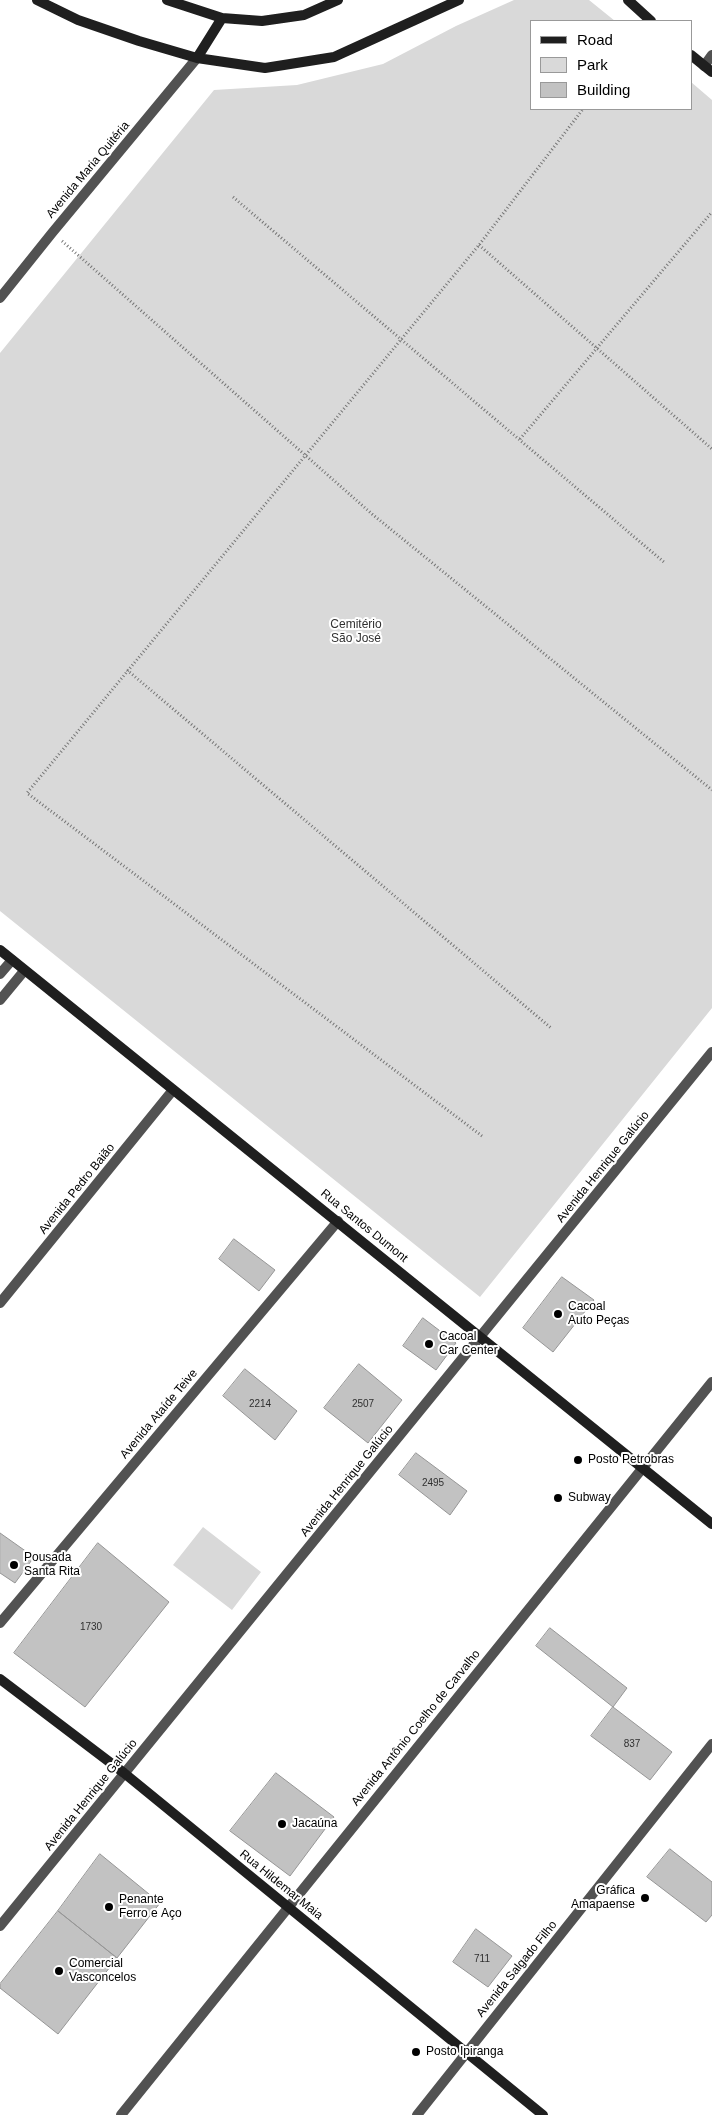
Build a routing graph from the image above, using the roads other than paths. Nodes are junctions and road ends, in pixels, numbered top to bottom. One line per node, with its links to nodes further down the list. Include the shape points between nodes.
1 (37, 0): 10 (main road, via 78,20)
2 (167, 0): 6 (main road)
3 (338, 0): 6 (main road, via 304,15 262,21)
4 (459, 0): 10 (main road, via 334,57 265,68)
5 (628, 0): 7 (main road)
6 (222, 18): 10 (main road)
7 (650, 20)
8 (692, 56): 11 (main road)
9 (712, 56): 11 (street)
10 (197, 58): 12 (street, Avenida Maria Quitéria)
11 (708, 69)
12 (0, 298)
13 (0, 950): 14 (main road, Rua Santos Dumont)
14 (12, 960): 15 (main road, Rua Santos Dumont); 16 (street)
15 (24, 971): 17 (street); 19 (main road, Rua Santos Dumont)
16 (0, 974)
17 (0, 1000)
18 (712, 1052): 22 (street, Avenida Henrique Galúcio)
19 (173, 1090): 20 (main road, Rua Santos Dumont); 21 (street, Avenida Pedro Baião)
20 (338, 1221): 22 (main road, Rua Santos Dumont); 26 (street, Avenida Ataíde Teive)
21 (0, 1303)
22 (482, 1337): 24 (main road, Rua Santos Dumont); 29 (street, Avenida Henrique Galúcio)
23 (712, 1382): 24 (street, Avenida Antônio Coelho de Carvalho)
24 (642, 1468): 25 (main road, Rua Santos Dumont); 30 (street, Avenida Antônio Coelho de Carvalho)
25 (712, 1524)
26 (0, 1623)
27 (0, 1679): 29 (main road, Rua Hildemar Maia)
28 (712, 1744): 32 (street, Avenida Salgado Filho)
29 (124, 1773): 30 (main road, Rua Hildemar Maia); 31 (street, Avenida Henrique Galúcio)
30 (288, 1907): 32 (main road, Rua Hildemar Maia); 33 (street, Avenida Antônio Coelho de Carvalho)
31 (0, 1926)
32 (467, 2051): 34 (street, Avenida Salgado Filho); 35 (main road, Rua Hildemar Maia)
33 (121, 2115)
34 (417, 2115)
35 (543, 2115)

